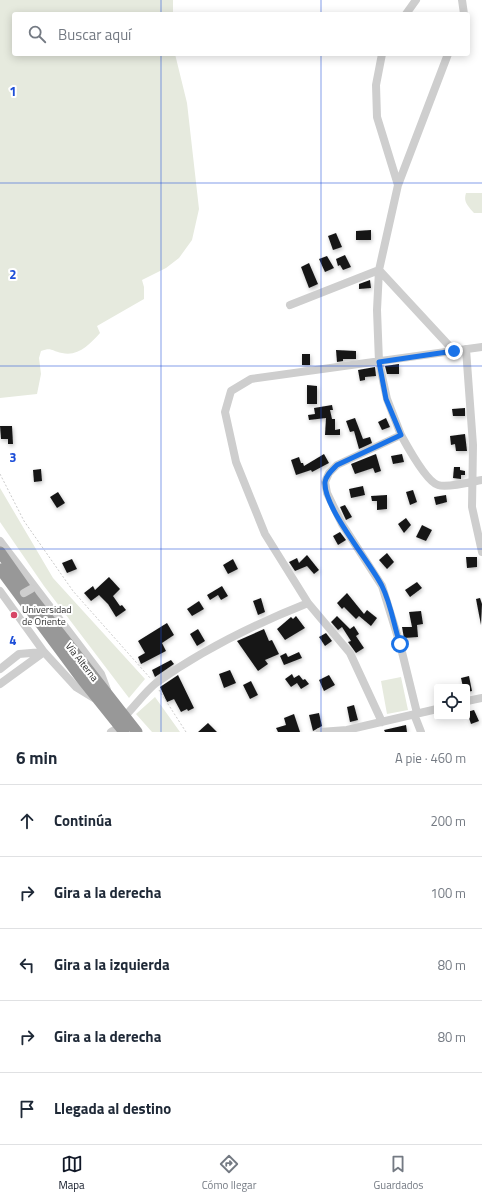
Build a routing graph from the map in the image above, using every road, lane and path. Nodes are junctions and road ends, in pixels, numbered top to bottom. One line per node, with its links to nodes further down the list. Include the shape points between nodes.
1 (416, 0): 3 (street)
2 (462, 0): 4 (street)
3 (407, 12)
4 (464, 12)
5 (382, 56): 7 (street, via 376,85 377,117)
6 (447, 56): 7 (street)
7 (398, 185): 8 (street)
8 (378, 270): 9 (street); 12 (street); 13 (street)
9 (290, 305)
10 (482, 347): 11 (street)
11 (466, 349): 12 (street); 17 (street, via 473,445)
12 (454, 351): 13 (street)
13 (379, 362): 14 (street, via 386,399); 24 (street, via 251,379 231,391 225,412 236,462 265,534)
14 (401, 435): 17 (street, via 416,461 434,484 442,486); 34 (street, via 337,465 329,472 325,482 327,494 342,524 382,586 400,644)
15 (0, 474): 29 (path, via 24,521 73,591)
16 (482, 480): 17 (street)
17 (472, 482): 20 (street, via 472,507)
18 (0, 541): 23 (street)
19 (0, 552): 31 (highway, Vía Alterna)
20 (482, 552)
21 (0, 569): 31 (highway, Vía Alterna)
22 (0, 591): 25 (street)
23 (26, 592): 25 (street); 31 (street, via 101,674)
24 (308, 603): 29 (street, via 280,614 219,645); 36 (street, via 350,653)
25 (10, 604): 26 (street)
26 (44, 652): 27 (street, via 19,654); 28 (street); 31 (street, via 76,687)
27 (0, 669)
28 (0, 684)
29 (155, 684): 35 (street); 39 (path)
30 (482, 698): 32 (street)
31 (106, 700): 35 (highway, Vía Alterna); 37 (highway, Vía Alterna)
32 (470, 700)
33 (434, 710): 34 (street)
34 (415, 714): 36 (street); 41 (street)
35 (125, 716): 38 (highway, Vía Alterna)
36 (382, 722): 40 (street, via 347,730)
37 (118, 730)
38 (137, 732)
39 (186, 732)
40 (320, 732)
41 (421, 732)

